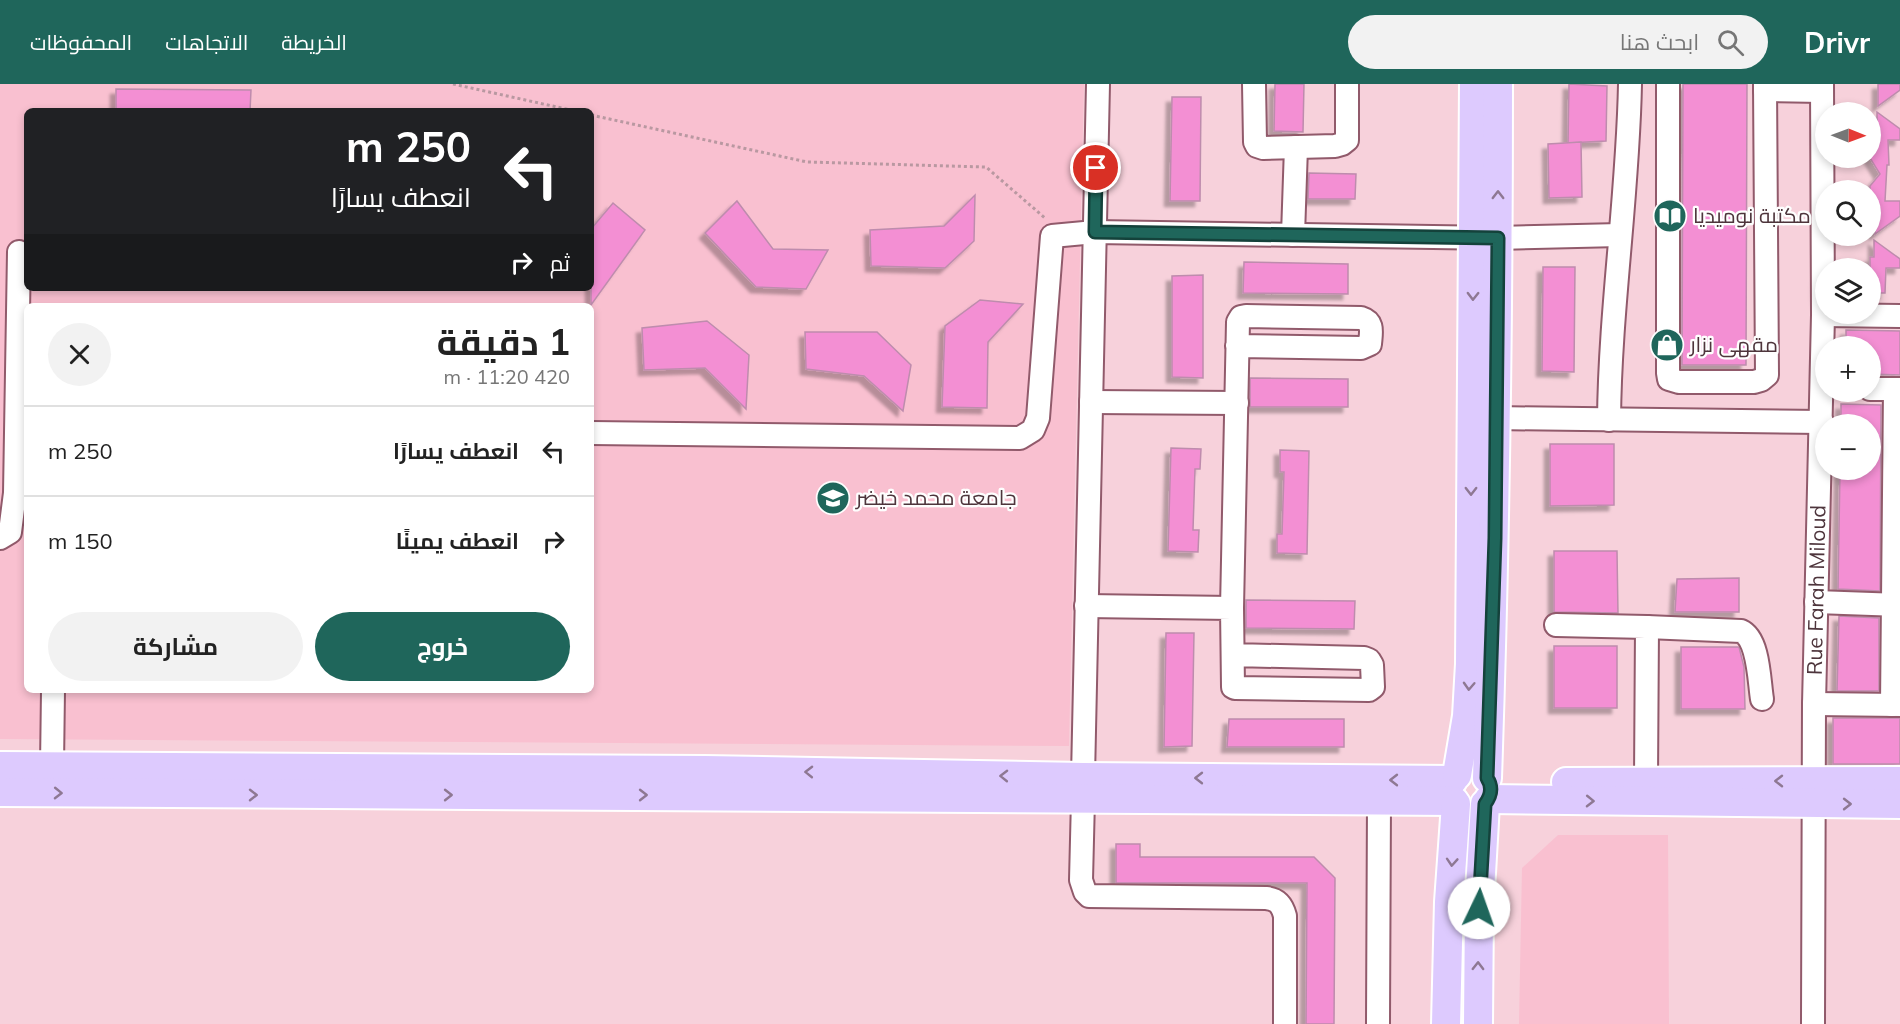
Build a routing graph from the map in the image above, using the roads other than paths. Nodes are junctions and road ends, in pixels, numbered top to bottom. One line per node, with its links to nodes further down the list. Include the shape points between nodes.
1 (1098, 84): 11 (street)
2 (1254, 84): 10 (street, via 1257,146)
3 (1347, 84): 10 (street, via 1347,140 1335,146)
4 (1474, 84): 14 (main road)
5 (1498, 84): 14 (main road, one-way to 5)
6 (1630, 84): 13 (street)
7 (1668, 84): 8 (street, via 1668,373 1669,379 1679,382 1754,382 1767,375)
8 (1765, 87): 9 (street)
9 (1822, 87): 16 (street, Rue Farah Miloud)
10 (1296, 147): 12 (street)
11 (1095, 232): 12 (street); 22 (street); 27 (street, via 1052,236 1038,418 1033,430 1020,438)
12 (1293, 235): 14 (street)
13 (1620, 235): 14 (street); 25 (street)
14 (1486, 238): 24 (main road); 47 (main road, one-way to 47, via 1470,664 1467,716)
15 (19, 252): 30 (street, via 15,493 10,532)
16 (1823, 258)
17 (1881, 316): 18 (street)
18 (1900, 316)
19 (1237, 346): 19 (street, via 1238,322 1246,316 1361,318 1371,324 1370,344 1361,348); 23 (street)
20 (1881, 389): 21 (street)
21 (1897, 389): 28 (street)
22 (1091, 402): 23 (street); 33 (street)
23 (1237, 403): 34 (street)
24 (1495, 418): 25 (street); 48 (main road)
25 (1609, 420): 26 (street)
26 (1815, 422)
27 (594, 433)
28 (1897, 466): 32 (street)
29 (1820, 480): 31 (street, Rue Farah Miloud)
30 (0, 538)
31 (1816, 602): 32 (street); 40 (street, Rue Farah Miloud)
32 (1896, 605): 41 (street)
33 (1086, 606): 34 (street); 46 (street)
34 (1232, 608): 37 (street)
35 (1556, 625): 36 (street)
36 (1647, 627): 39 (street, via 1746,633 1754,646); 44 (street)
37 (1233, 656): 37 (street, via 1234,688 1373,687 1372,665 1365,658)
38 (53, 693): 43 (street)
39 (1762, 699)
40 (1814, 704): 41 (street); 50 (street, Rue Farah Miloud)
41 (1896, 705)
42 (0, 765): 43 (main road)
43 (52, 766): 46 (main road, one-way to 43, via 693,770)
44 (1646, 780): 48 (main road); 50 (main road, one-way to 44)
45 (1900, 781): 50 (main road)
46 (1083, 788): 47 (main road, one-way to 46); 49 (main road, one-way to 46); 51 (main road); 53 (street, via 1081,880 1089,896 1272,898 1280,904 1285,916)
47 (1455, 790): 48 (main road, via 1462,771 1474,770); 51 (main road); 55 (main road, one-way to 55)
48 (1488, 791): 50 (main road, one-way to 50); 56 (main road, one-way to 48, via 1479,908)
49 (0, 792)
50 (1813, 792): 52 (main road, one-way to 52); 57 (street, Rue Farah Miloud)
51 (1379, 801): 54 (street)
52 (1900, 804)
53 (1285, 1024)
54 (1378, 1024)
55 (1446, 1024)
56 (1478, 1024)
57 (1813, 1024)

